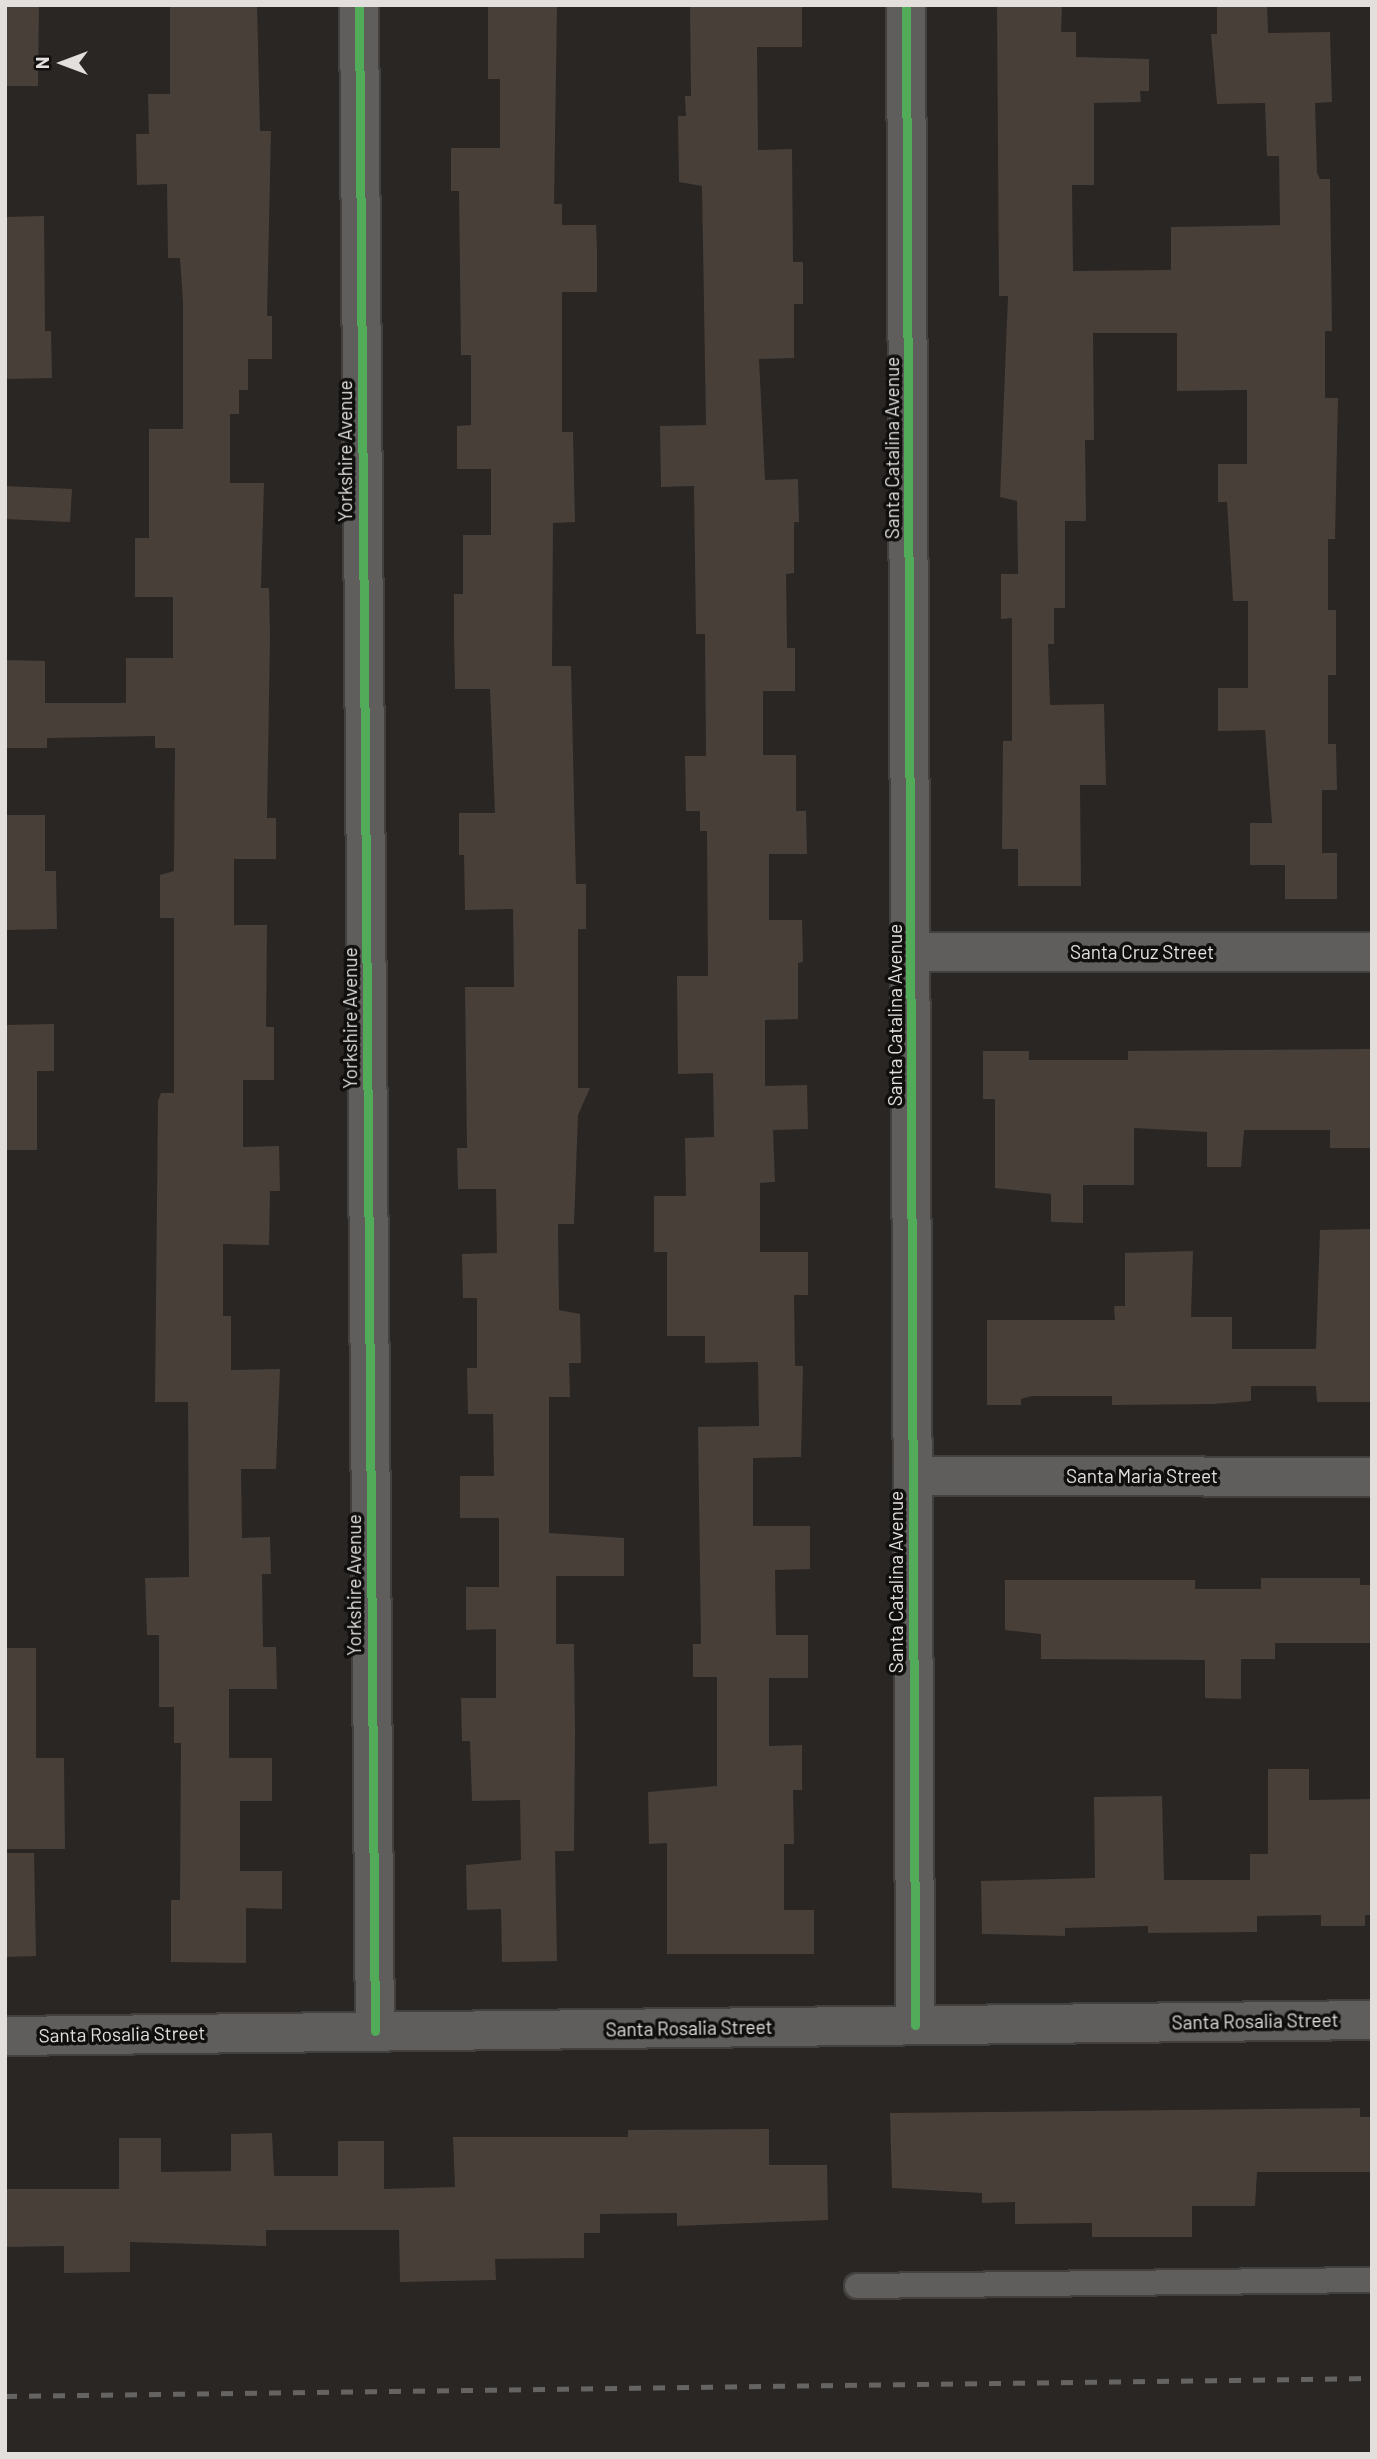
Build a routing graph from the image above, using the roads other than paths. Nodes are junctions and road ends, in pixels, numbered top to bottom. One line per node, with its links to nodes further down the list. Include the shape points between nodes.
1 (359, 5): 9 (street, Yorkshire Avenue)
2 (906, 5): 3 (street, Santa Catalina Avenue)
3 (913, 953): 4 (street, Santa Cruz Street); 5 (street, Santa Catalina Avenue)
4 (1372, 953)
5 (913, 1476): 6 (street, Santa Maria Street); 8 (street, Santa Catalina Avenue)
6 (1372, 1477)
7 (1372, 2020): 8 (street, Santa Rosalia Street)
8 (915, 2025): 9 (street, Santa Rosalia Street)
9 (376, 2031): 10 (street, Santa Rosalia Street)
10 (5, 2036)
11 (1372, 2280): 12 (lane)
12 (857, 2286)

